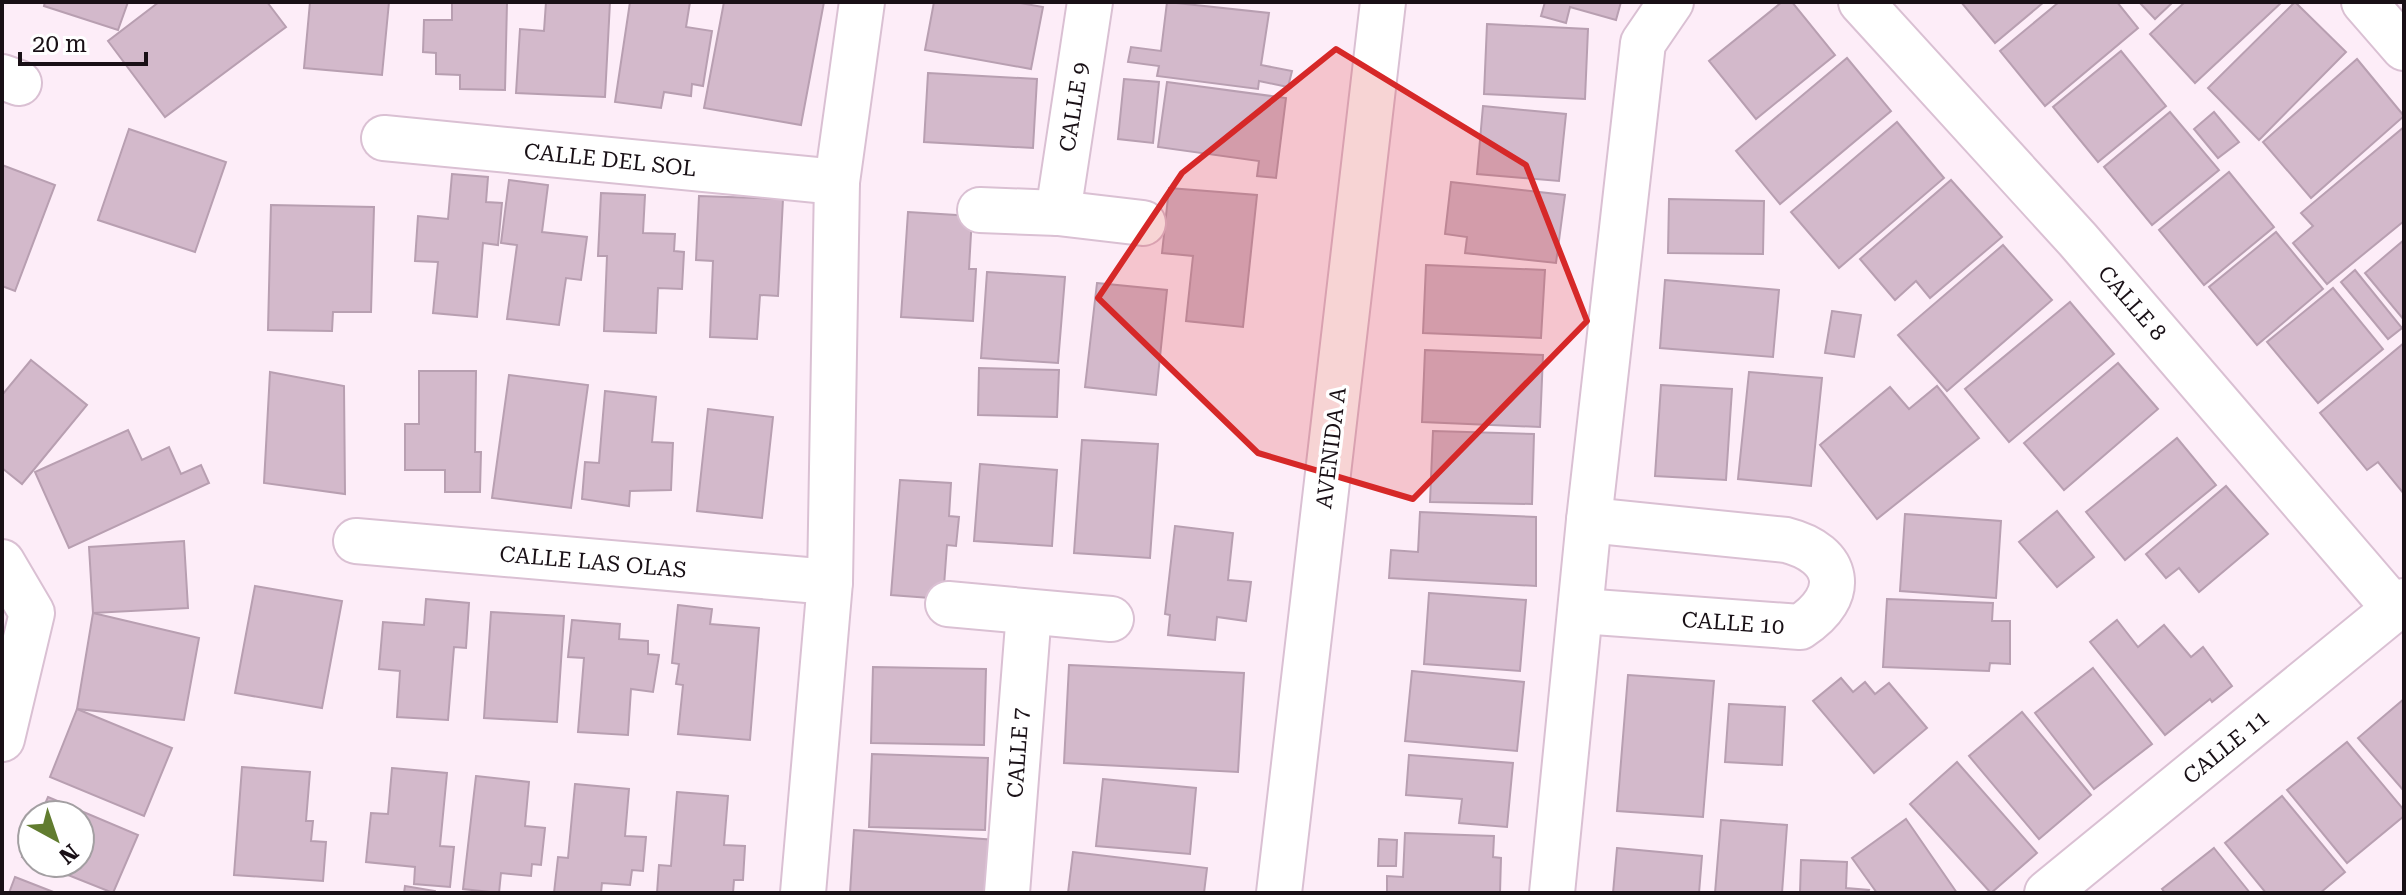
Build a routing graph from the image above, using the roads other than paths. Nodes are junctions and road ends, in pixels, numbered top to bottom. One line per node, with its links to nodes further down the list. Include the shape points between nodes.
1 (862, 2): 9 (street)
2 (1090, 2): 11 (street, CALLE 9)
3 (1383, 2): 25 (street, AVENIDA A)
4 (1671, 2): 13 (street, via 1643,43)
5 (1861, 2): 18 (street, CALLE 8)
6 (2364, 2): 7 (street)
7 (2404, 48)
8 (384, 138): 9 (street, CALLE DEL SOL)
9 (837, 182): 16 (street)
10 (980, 210): 11 (street)
11 (1058, 213): 12 (street)
12 (1143, 223)
13 (1589, 520): 19 (street); 19 (street, CALLE 10, via 1808,545 1827,562 1833,579 1830,597 1817,616 1800,627)
14 (356, 541): 16 (street, CALLE LAS OLAS)
15 (2, 562): 22 (street, via 32,613)
16 (830, 582): 23 (street)
17 (948, 604): 20 (street)
18 (2400, 605): 27 (street, CALLE 11)
19 (1581, 611): 26 (street)
20 (1029, 612): 21 (street); 24 (street, CALLE 7)
21 (1111, 619)
22 (2, 739)
23 (803, 893)
24 (1007, 893)
25 (1279, 893)
26 (1552, 893)
27 (2047, 893)

